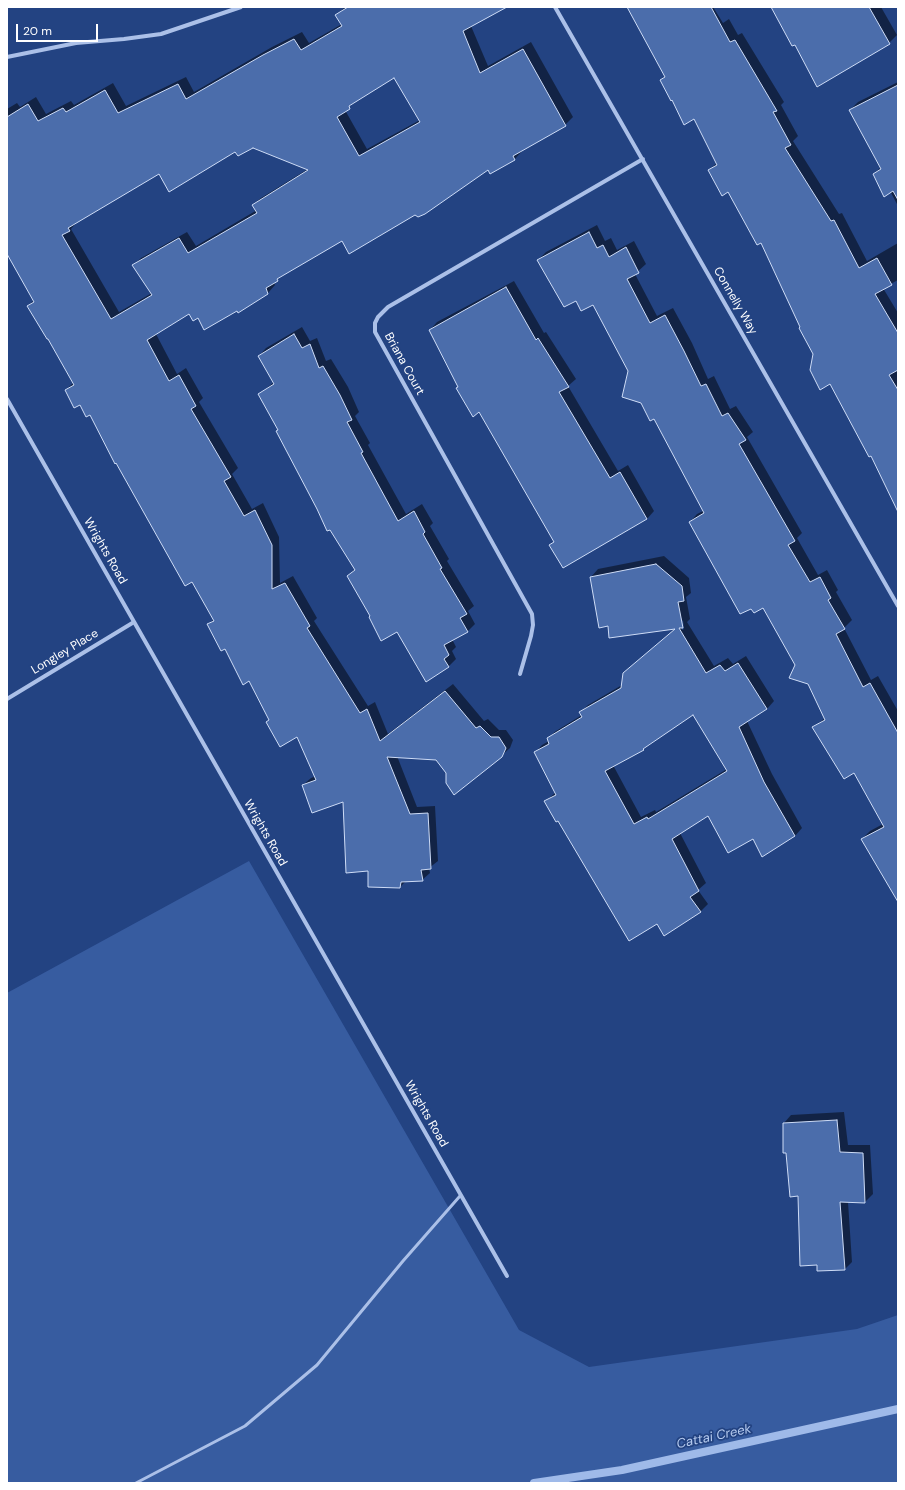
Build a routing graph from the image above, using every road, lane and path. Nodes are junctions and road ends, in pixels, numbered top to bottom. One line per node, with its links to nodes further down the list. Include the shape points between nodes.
1 (241, 7): 3 (street, via 161,34 76,42)
2 (555, 7): 4 (street, Connelly Way)
3 (7, 57)
4 (643, 159): 6 (street, Connelly Way); 8 (street, Briana Court, via 388,307 375,323 375,332 532,614 531,636)
5 (7, 399): 7 (street, Wrights Road)
6 (898, 606)
7 (134, 622): 9 (street, Longley Place); 10 (street, Wrights Road)
8 (520, 674)
9 (7, 699)
10 (460, 1196): 11 (street, Wrights Road); 12 (lane, via 317,1365 246,1426)
11 (506, 1276)
12 (136, 1483)

